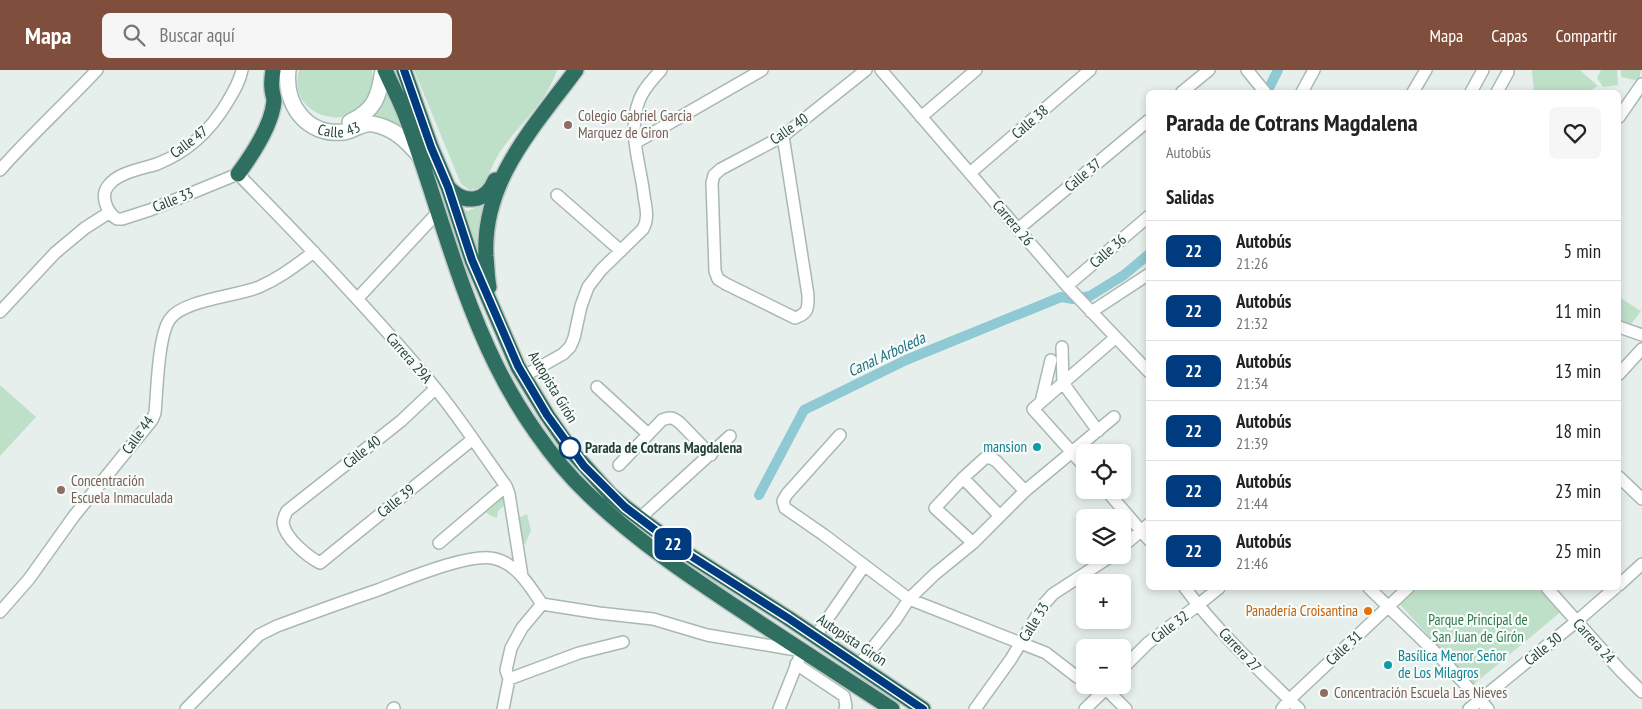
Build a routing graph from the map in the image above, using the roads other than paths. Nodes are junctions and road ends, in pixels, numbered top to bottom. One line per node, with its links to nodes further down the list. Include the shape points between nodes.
1 (97, 70): 35 (street)
2 (242, 70): 41 (street, Calle 47, via 236,88 219,116 197,140 172,157 120,176 108,184 104,196)
3 (273, 70): 37 (highway, via 274,101 268,120)
4 (288, 70): 34 (street, Calle 43, via 287,88 293,105 309,123 331,131 350,130 366,123 382,126 403,138)
5 (295, 70): 6 (street, Calle 43, via 294,89 300,102 309,113 335,124 362,116 372,106 379,94)
6 (384, 70): 34 (highway)
7 (404, 70): 38 (highway, Autopista Girón)
8 (561, 70): 38 (highway, via 562,83 518,136 492,189 478,198 469,199)
9 (576, 70): 51 (highway, via 512,158 491,205 486,243 487,271)
10 (661, 70): 33 (street, via 639,101)
11 (866, 70): 32 (street, Calle 40)
12 (881, 70): 30 (street, Carrera 26)
13 (976, 70): 30 (street)
14 (1090, 70): 36 (street, Calle 38)
15 (1209, 70): 24 (street)
16 (1247, 70): 23 (street)
17 (1314, 70): 25 (street)
18 (1426, 70): 26 (street)
19 (1483, 70): 27 (street)
20 (757, 71): 33 (street)
21 (1508, 72): 28 (street)
22 (1642, 84): 29 (street)
23 (1258, 88)
24 (1184, 90)
25 (1303, 90)
26 (1414, 90)
27 (1471, 90)
28 (1498, 90)
29 (1621, 115)
30 (921, 117): 36 (street, Carrera 26)
31 (1146, 123): 43 (street, Calle 37)
32 (784, 136): 32 (street, Calle 40, via 808,295 808,309 803,316 795,318 726,284 718,279 715,271 714,175)
33 (635, 143): 44 (street, via 643,180 646,222)
34 (420, 156): 40 (highway)
35 (0, 170)
36 (970, 173): 43 (street, Carrera 26)
37 (238, 174): 41 (street, Calle 33, via 122,219 117,219); 45 (street, Carrera 29A)
38 (448, 187): 51 (highway, Autopista Girón, via 472,260)
39 (557, 195): 44 (street)
40 (439, 211): 48 (street); 108 (highway, via 462,288 496,366 538,434 561,464 585,492 654,551)
41 (110, 212): 49 (street, via 55,254)
42 (1146, 219): 47 (street, Calle 36)
43 (1018, 230): 47 (street, Carrera 26)
44 (620, 251): 60 (street, via 588,288 570,348)
45 (314, 252): 48 (street, Carrera 29A); 103 (street, Calle 44, via 286,273 258,287 196,304 177,311 169,319 164,330 152,420)
46 (1146, 276): 50 (street)
47 (1067, 286): 50 (street, Carrera 26)
48 (358, 299): 63 (street, Carrera 29A)
49 (0, 312)
50 (1091, 312): 54 (street, Carrera 26)
51 (497, 318): 60 (highway, Autopista Girón)
52 (1621, 328): 53 (street)
53 (1642, 335)
54 (1115, 338): 58 (street, Carrera 26); 61 (street)
55 (1062, 347): 61 (street)
56 (1642, 349): 59 (street)
57 (1051, 360): 64 (street)
58 (1146, 368)
59 (1621, 372)
60 (524, 376): 82 (highway, Autopista Girón, via 579,460 610,494)
61 (1063, 383): 64 (street); 66 (street)
62 (597, 387): 67 (street)
63 (435, 389): 70 (street, Carrera 29A); 87 (street, Calle 40, via 401,421 287,512 282,520 285,530 309,557)
64 (1037, 405): 71 (street, via 1041,419)
65 (1114, 417): 66 (street)
66 (1098, 431): 71 (street)
67 (648, 434): 72 (street, via 662,420 668,417 675,419); 74 (street)
68 (840, 435): 90 (street, via 787,494 783,504)
69 (730, 436): 72 (street)
70 (472, 439): 77 (street, Carrera 29A); 87 (street, Calle 39)
71 (1072, 453): 73 (street); 78 (street)
72 (711, 455): 82 (street)
73 (1076, 457)
74 (618, 465)
75 (963, 478): 78 (street, via 985,458 991,458); 81 (street); 85 (street, via 935,508)
76 (1621, 479): 80 (street)
77 (506, 486): 86 (street); 91 (street, Carrera 29A)
78 (1025, 491): 81 (street)
79 (1115, 499): 83 (street)
80 (1642, 499)
81 (999, 515): 85 (street)
82 (640, 519): 105 (highway, Autopista Girón)
83 (1146, 532): 84 (street)
84 (1131, 541)
85 (973, 542): 99 (street)
86 (439, 543)
87 (320, 564)
88 (1099, 564): 107 (street, Calle 33, via 1053,594 1040,609)
89 (1642, 564): 92 (street)
90 (864, 566): 99 (street); 105 (street)
91 (522, 576): 100 (street); 118 (street, via 495,558 473,558 430,570 278,626 259,635)
92 (1621, 583)
93 (1186, 590): 101 (street, Carrera 27)
94 (1217, 590): 101 (street, Calle 32)
95 (1371, 590): 102 (street)
96 (1406, 590): 102 (street, Calle 31)
97 (1549, 590): 104 (street, Carrera 24)
98 (1614, 590): 104 (street, Calle 30)
99 (909, 600): 107 (street); 110 (street)
100 (542, 604): 108 (street, via 598,614 653,618); 112 (street, via 522,628 511,648 506,670)
101 (1198, 606): 109 (street, Calle 32, via 1148,643); 117 (street, Carrera 27)
102 (1388, 606): 116 (street); 117 (street, Calle 31)
103 (0, 612)
104 (1577, 621): 113 (street, Carrera 24); 116 (street, Calle 30)
105 (815, 637): 110 (highway, Autopista Girón)
106 (623, 642): 112 (street, via 579,653)
107 (1021, 643): 111 (street, via 1046,652); 124 (street, Calle 33)
108 (799, 657): 120 (street); 121 (street, via 844,696); 122 (highway)
109 (1131, 660)
110 (858, 666): 123 (highway, Autopista Girón)
111 (1076, 676)
112 (509, 679): 119 (street)
113 (1642, 692)
114 (1097, 694): 125 (street)
115 (1112, 694): 126 (street)
116 (1480, 700): 128 (street, Calle 30); 129 (street)
117 (1286, 704): 127 (street, Carrera 27)
118 (186, 709)
119 (503, 709)
120 (779, 709)
121 (845, 709)
122 (892, 709)
123 (923, 709)
124 (975, 709)
125 (1085, 709)
126 (1126, 709)
127 (1299, 709)
128 (1469, 709)
129 (1488, 709)

